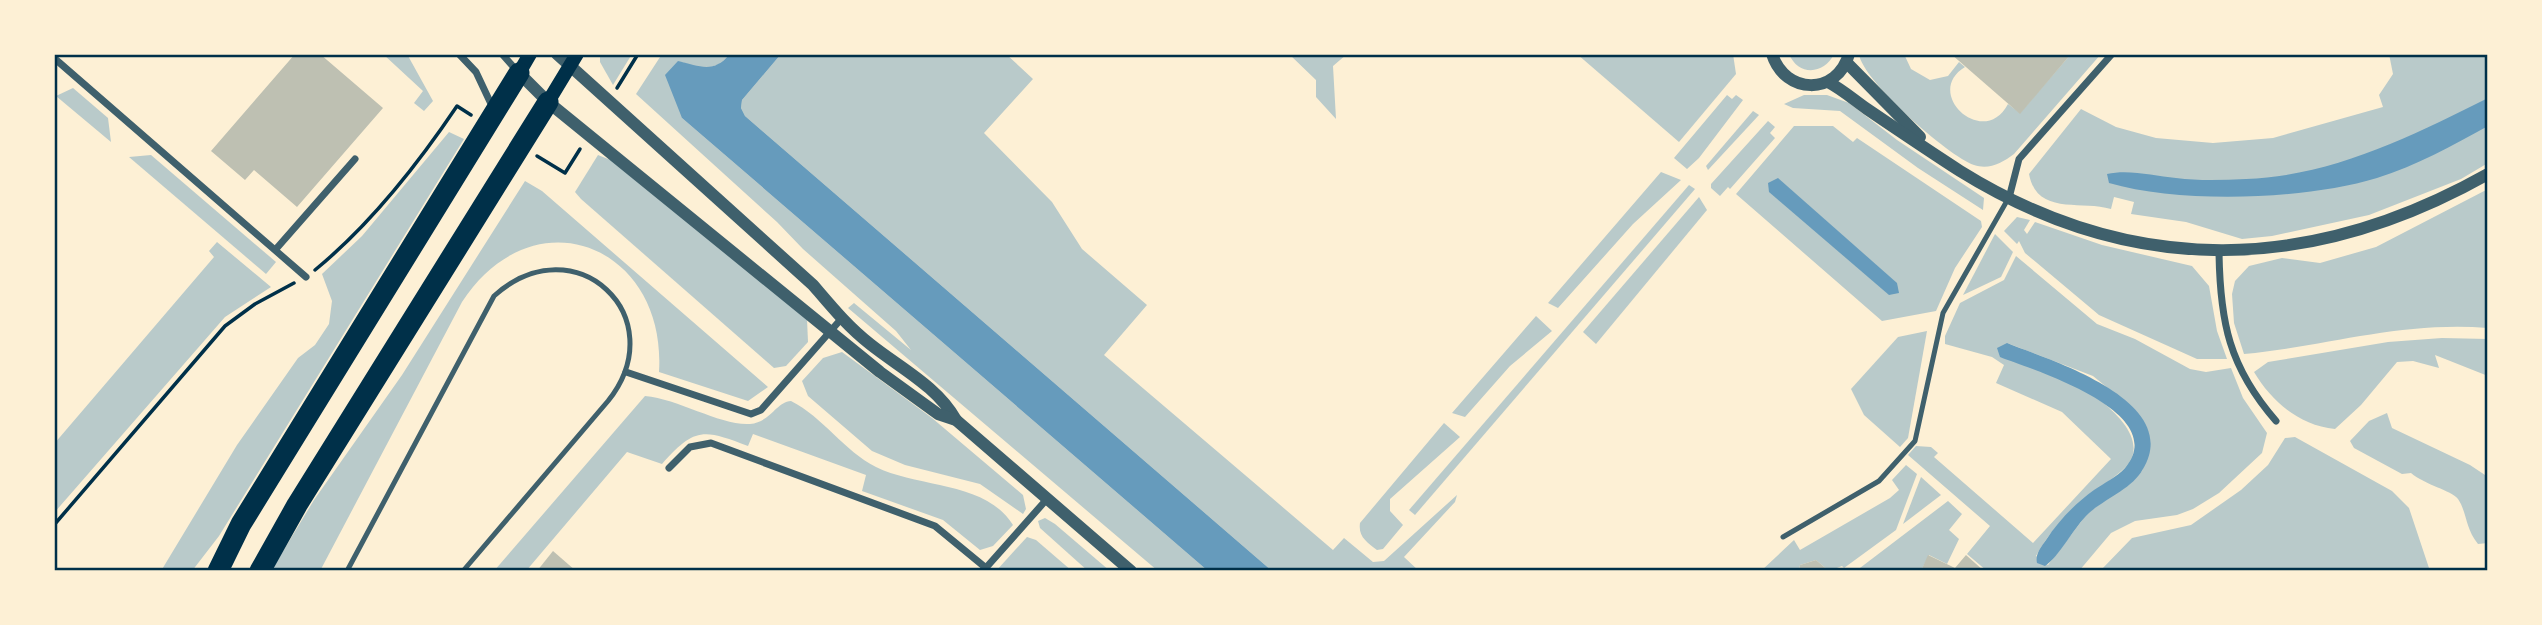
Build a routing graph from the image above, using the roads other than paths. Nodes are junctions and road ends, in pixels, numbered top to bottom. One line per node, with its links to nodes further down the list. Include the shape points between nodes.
1 (459, 54): 13 (street, via 485,86)
2 (502, 54): 10 (street)
3 (530, 54): 10 (main road)
4 (557, 54): 9 (street)
5 (1772, 54): 11 (street, via 1786,78 1799,85)
6 (2112, 54): 17 (street, via 2020,159)
7 (54, 58): 18 (street)
8 (1848, 59): 11 (street); 14 (street)
9 (573, 60): 12 (main road); 21 (street, via 813,285)
10 (519, 73): 12 (street); 13 (highway)
11 (1828, 82): 14 (street)
12 (548, 102): 22 (street); 31 (highway)
13 (493, 114): 30 (highway, via 241,524)
14 (1934, 153): 17 (street)
15 (355, 159): 18 (street)
16 (2488, 174): 19 (street, via 2377,225 2328,239)
17 (2009, 198): 19 (street, via 2105,236 2183,251); 28 (lane, via 1943,313 1915,441 1879,481)
18 (276, 249): 20 (street)
19 (2219, 252): 25 (street, via 2222,309 2236,362 2252,394)
20 (306, 276)
21 (842, 318): 22 (street); 24 (street, via 948,406)
22 (831, 330): 23 (street, via 761,410 751,414); 24 (street, via 938,414)
23 (626, 372): 32 (lane, via 631,351 629,329 620,304 599,282 581,272 548,268 527,272 508,283 482,312); 33 (lane, via 608,401)
24 (956, 420): 27 (street)
25 (2276, 421)
26 (669, 468): 29 (street, via 690,447 711,443 935,526)
27 (1047, 499): 29 (street); 34 (street)
28 (1783, 537)
29 (985, 569)
30 (218, 571)
31 (260, 571)
32 (347, 571)
33 (463, 571)
34 (1131, 571)

